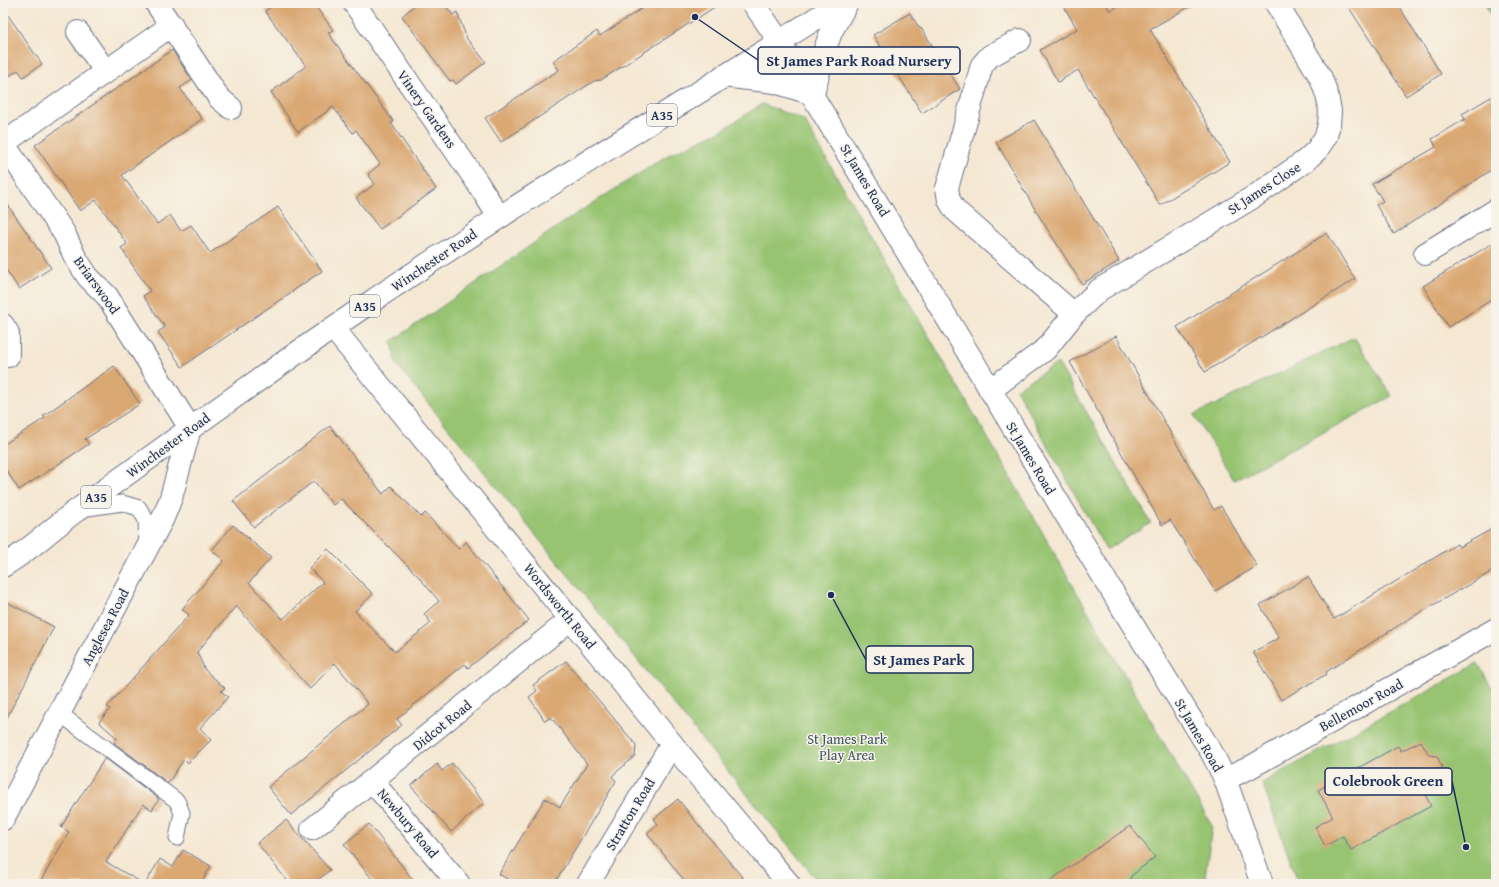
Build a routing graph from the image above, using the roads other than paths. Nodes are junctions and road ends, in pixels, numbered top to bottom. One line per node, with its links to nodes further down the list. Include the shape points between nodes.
1 (156, 3): 7 (street)
2 (354, 3): 17 (street, Vinery Gardens, via 478,182)
3 (754, 3): 10 (street, St James Road)
4 (840, 3): 10 (street, Winchester Road / A35)
5 (847, 3): 13 (street, via 825,49)
6 (1276, 3): 19 (street, St James Close, via 1321,78 1330,111 1326,136 1317,150 1299,166 1255,196 1099,290)
7 (172, 25): 11 (street); 14 (street, via 219,98)
8 (78, 32): 11 (street)
9 (1020, 40): 19 (street, via 990,56 982,65 947,188 949,200 955,210)
10 (780, 42): 12 (street, Winchester Road / A35); 13 (street, St James Road)
11 (106, 72): 15 (street)
12 (723, 76): 13 (street, via 775,82); 17 (street, Winchester Road / A35)
13 (813, 94): 23 (street, St James Road)
14 (231, 108)
15 (3, 143): 24 (street, Briarswood, via 64,233 88,277 107,296)
16 (1496, 210): 18 (street)
17 (499, 217): 21 (street, Winchester Road / A35)
18 (1425, 254)
19 (1074, 314): 23 (street, St James Close, via 1046,349)
20 (3, 325): 22 (street, via 8,332)
21 (333, 328): 24 (street, Winchester Road / A35); 28 (street, Wordsworth Road)
22 (8, 356)
23 (990, 390): 32 (street, St James Road, via 1212,753)
24 (190, 428): 25 (street, Winchester Road / A35); 26 (street, Anglesea Road, via 171,498)
25 (77, 510): 26 (lane, via 122,503 139,508 146,520); 27 (street, Winchester Road / A35, via 20,556)
26 (147, 548): 30 (street, Anglesea Road)
27 (3, 566)
28 (571, 620): 31 (street, Wordsworth Road); 33 (street, Didcot Road)
29 (1496, 629): 32 (street, Bellemoor Road)
30 (59, 713): 34 (street, Anglesea Road); 36 (lane, via 177,801 182,813)
31 (672, 744): 38 (street, Stratton Road); 39 (street, Wordsworth Road)
32 (1225, 779): 40 (street, St James Road)
33 (372, 781): 35 (street, Didcot Road); 37 (street, Newbury Road)
34 (3, 819)
35 (312, 829)
36 (177, 838)
37 (459, 884)
38 (588, 884)
39 (788, 884)
40 (1262, 884)

